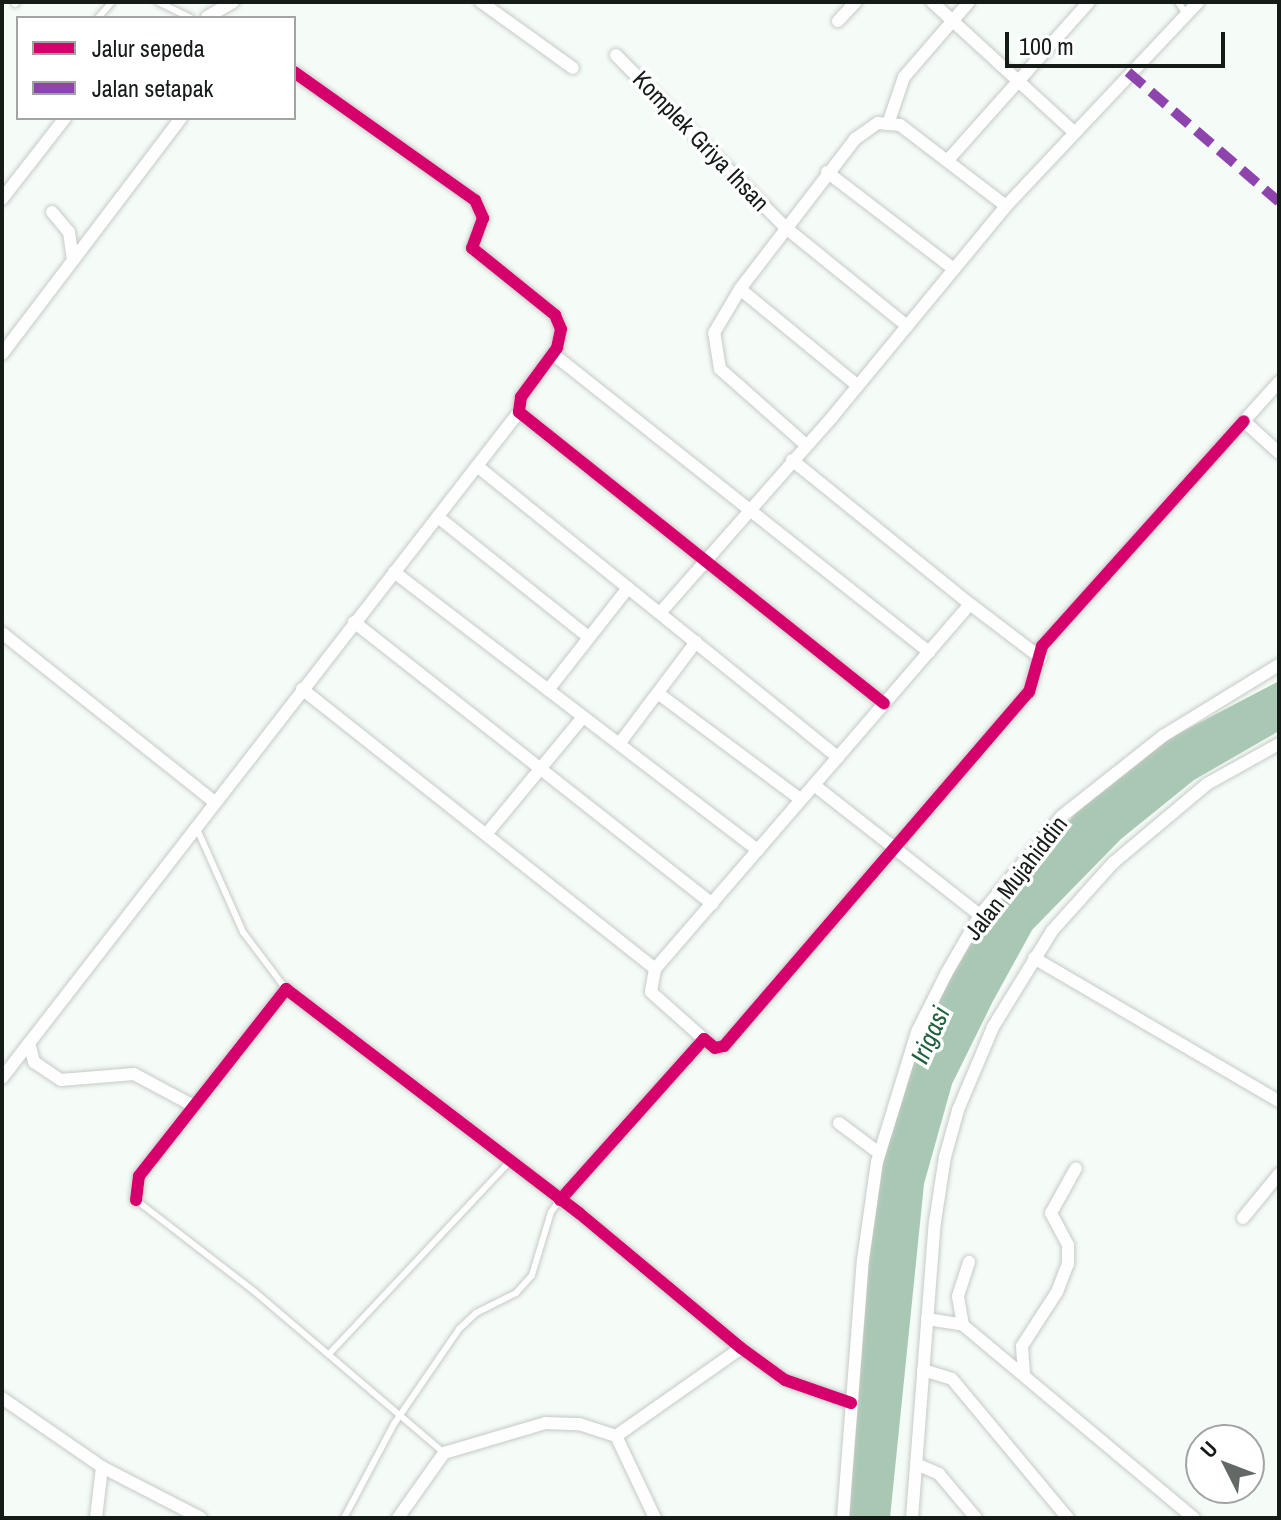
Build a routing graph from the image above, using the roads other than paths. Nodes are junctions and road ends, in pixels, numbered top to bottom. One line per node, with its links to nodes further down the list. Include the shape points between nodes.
1 (158, 2): 11 (lane)
2 (233, 2): 12 (street)
3 (481, 2): 16 (street)
4 (856, 2): 14 (street)
5 (932, 2): 13 (street)
6 (969, 2): 13 (street)
7 (1089, 2): 18 (street)
8 (1178, 2): 10 (lane)
9 (1198, 2): 10 (street)
10 (1186, 14): 22 (street)
11 (187, 16)
12 (211, 16)
13 (952, 20): 18 (street); 21 (street, via 904,77)
14 (838, 21)
15 (616, 55): 28 (street, Komplek Griya Ihsan)
16 (573, 68)
17 (296, 73): 34 (street, via 475,200 483,218 472,248 555,315 560,338)
18 (1018, 81): 22 (street); 23 (street)
19 (63, 120): 25 (street)
20 (179, 120): 29 (street)
21 (888, 124): 23 (street, via 900,125); 24 (street, via 867,127)
22 (1073, 131): 26 (street)
23 (948, 160): 26 (street)
24 (827, 172): 28 (street); 30 (street)
25 (2, 199)
26 (1006, 206): 30 (street)
27 (52, 212): 29 (street, via 69,232)
28 (786, 228): 31 (street); 32 (street, Komplek Griya Ihsan)
29 (73, 260): 33 (street)
30 (954, 269): 32 (street)
31 (740, 289): 36 (street); 39 (street, via 718,321 714,349 720,369)
32 (907, 326): 36 (street)
33 (2, 354)
34 (553, 354): 37 (street, via 521,397); 43 (street)
35 (1279, 382): 38 (street)
36 (857, 385): 39 (street)
37 (519, 412): 42 (street); 45 (street)
38 (1244, 421): 40 (street); 55 (street, via 1042,646)
39 (806, 445): 41 (street)
40 (1279, 453)
41 (792, 460): 43 (street); 48 (street)
42 (477, 466): 44 (street); 47 (street)
43 (748, 508): 45 (street); 54 (street)
44 (438, 517): 46 (street); 52 (street)
45 (704, 561): 49 (street); 60 (street)
46 (394, 572): 50 (street); 58 (street)
47 (628, 588): 49 (street); 52 (street)
48 (970, 604): 54 (street); 55 (street)
49 (660, 613): 53 (street)
50 (354, 622): 57 (street); 65 (street)
51 (2, 633): 68 (street)
52 (587, 636): 58 (street)
53 (696, 642): 59 (street); 64 (street)
54 (929, 652): 60 (street)
55 (1041, 658): 71 (street, via 1029,692)
56 (1279, 665): 74 (street, Jalan Mujahiddin, via 1223,695 1108,776 1062,816)
57 (302, 689): 68 (street); 70 (street)
58 (548, 690): 61 (street)
59 (659, 694): 62 (street); 67 (street)
60 (884, 703): 64 (street)
61 (583, 717): 62 (street); 65 (street)
62 (619, 744): 72 (street)
63 (1279, 744): 75 (street, via 1207,784 1162,818 1076,899)
64 (838, 757): 66 (street)
65 (540, 769): 70 (street); 73 (street)
66 (814, 785): 67 (street); 71 (street)
67 (801, 800): 72 (street)
68 (213, 801): 69 (street)
69 (195, 825): 77 (lane, via 214,856 243,932); 79 (street)
70 (488, 832): 76 (street)
71 (892, 848): 74 (street); 78 (street, via 724,1046 715,1048)
72 (758, 850): 73 (street)
73 (712, 904): 76 (street)
74 (980, 915): 84 (street, Jalan Mujahiddin, via 917,1032)
75 (1034, 958): 81 (street); 92 (street, via 993,1027 952,1130 935,1222)
76 (655, 969): 78 (street, via 651,992)
77 (286, 989): 82 (street); 85 (street)
78 (704, 1039): 89 (street)
79 (29, 1043): 80 (street); 82 (street, via 34,1062 61,1080 134,1074)
80 (2, 1078)
81 (1279, 1101)
82 (190, 1104): 88 (street, via 139,1176)
83 (839, 1123): 84 (street)
84 (879, 1153): 99 (street, Jalan Mujahiddin)
85 (510, 1161): 89 (street); 95 (lane)
86 (1076, 1168): 97 (street, via 1051,1213 1068,1245 1068,1264 1057,1292 1022,1346)
87 (1279, 1174): 90 (street)
88 (136, 1200): 95 (lane)
89 (560, 1200): 94 (street); 100 (lane, via 551,1212 532,1275 516,1293 476,1313 459,1329)
90 (1243, 1218)
91 (969, 1262): 93 (street, via 958,1296)
92 (927, 1319): 93 (street); 96 (street)
93 (963, 1325): 97 (street)
94 (741, 1348): 99 (street, via 785,1380); 101 (street)
95 (330, 1353): 100 (lane)
96 (923, 1370): 103 (street); 114 (street, via 952,1379)
97 (1024, 1375): 115 (street)
98 (2, 1398): 104 (street)
99 (851, 1403): 111 (street, Jalan Mujahiddin)
100 (402, 1413): 102 (lane); 108 (lane)
101 (616, 1436): 102 (street, via 579,1424 545,1423); 110 (street)
102 (444, 1453): 109 (street)
103 (916, 1464): 112 (street); 113 (street, via 939,1474)
104 (102, 1467): 105 (street); 106 (street)
105 (186, 1514): 107 (street)
106 (96, 1518)
107 (201, 1518)
108 (344, 1518)
109 (398, 1518)
110 (655, 1518)
111 (843, 1518)
112 (912, 1518)
113 (976, 1518)
114 (1068, 1518)
115 (1194, 1518)

